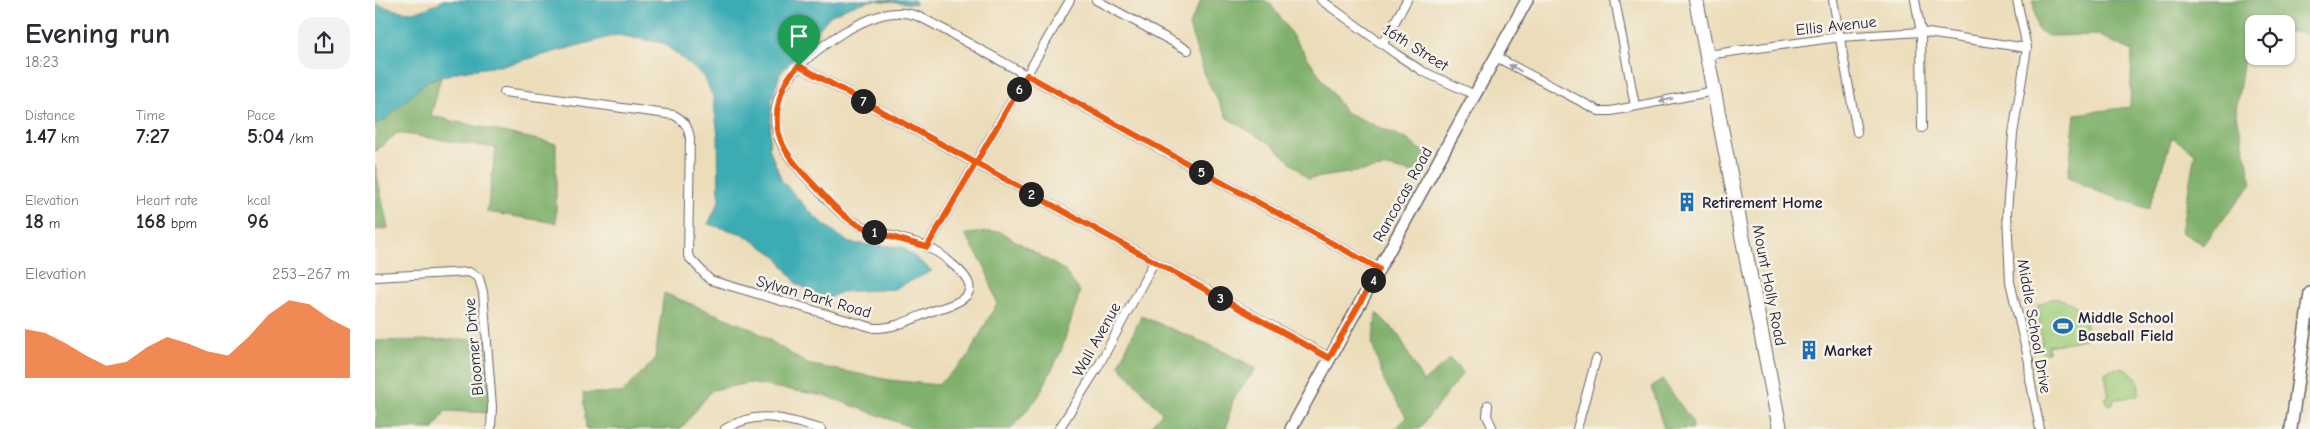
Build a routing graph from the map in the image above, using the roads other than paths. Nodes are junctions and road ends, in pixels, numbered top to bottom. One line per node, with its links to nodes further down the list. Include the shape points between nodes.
1 (1070, 0): 19 (street)
2 (1096, 0): 15 (street)
3 (1321, 0): 13 (street, 16th Street)
4 (1407, 0): 13 (street)
5 (1527, 0): 17 (main road, Rancocas Road)
6 (1615, 0): 23 (street)
7 (1696, 0): 16 (highway, Mount Holly Road)
8 (1833, 0): 12 (street)
9 (1915, 0): 11 (street)
10 (2017, 0): 14 (street)
11 (1921, 32): 12 (street, Ellis Avenue); 14 (street, Ellis Avenue); 24 (street)
12 (1840, 37): 16 (street, Ellis Avenue); 25 (street)
13 (1383, 43): 22 (street, 16th Street, via 1422,70)
14 (2027, 48): 43 (street, Middle School Drive, via 2013,134 2007,212 2010,282 2029,362)
15 (1188, 50)
16 (1707, 56): 20 (highway, Mount Holly Road)
17 (1496, 57): 22 (main road, Rancocas Road); 23 (street, one-way to 17, via 1611,111 1594,109)
18 (799, 66): 19 (street, Sylvan Park Road, via 841,34 873,17 898,13 911,14 941,28); 26 (street); 27 (street, Sylvan Park Road, via 787,80 777,110 777,133 784,149 811,182 854,222 875,232)
19 (1027, 75): 26 (street); 29 (street, Sylvan Park Road)
20 (1714, 91): 23 (street, one-way to 23); 42 (highway, Mount Holly Road)
21 (504, 92): 27 (street, Sylvan Park Road, via 680,118 686,124 690,138 688,256 710,280 882,328 952,305 969,291 966,275)
22 (1475, 95): 29 (main road, Rancocas Road)
23 (1635, 106)
24 (1922, 128)
25 (1857, 132)
26 (976, 163): 27 (street); 28 (street)
27 (927, 247)
28 (1154, 262): 32 (street); 38 (street, Wall Avenue)
29 (1379, 269): 32 (main road, Rancocas Road)
30 (375, 277): 35 (street, Bloomer Drive, via 469,272 479,278 487,330)
31 (2310, 293): 44 (main road)
32 (1329, 358): 39 (main road, Rancocas Road)
33 (1596, 359): 41 (street)
34 (1488, 406): 40 (street, via 1487,416)
35 (491, 429)
36 (725, 429): 37 (street, via 744,419 762,416)
37 (821, 429)
38 (1059, 429)
39 (1291, 429)
40 (1493, 429)
41 (1577, 429)
42 (1780, 429)
43 (2039, 429)
44 (2291, 429)

